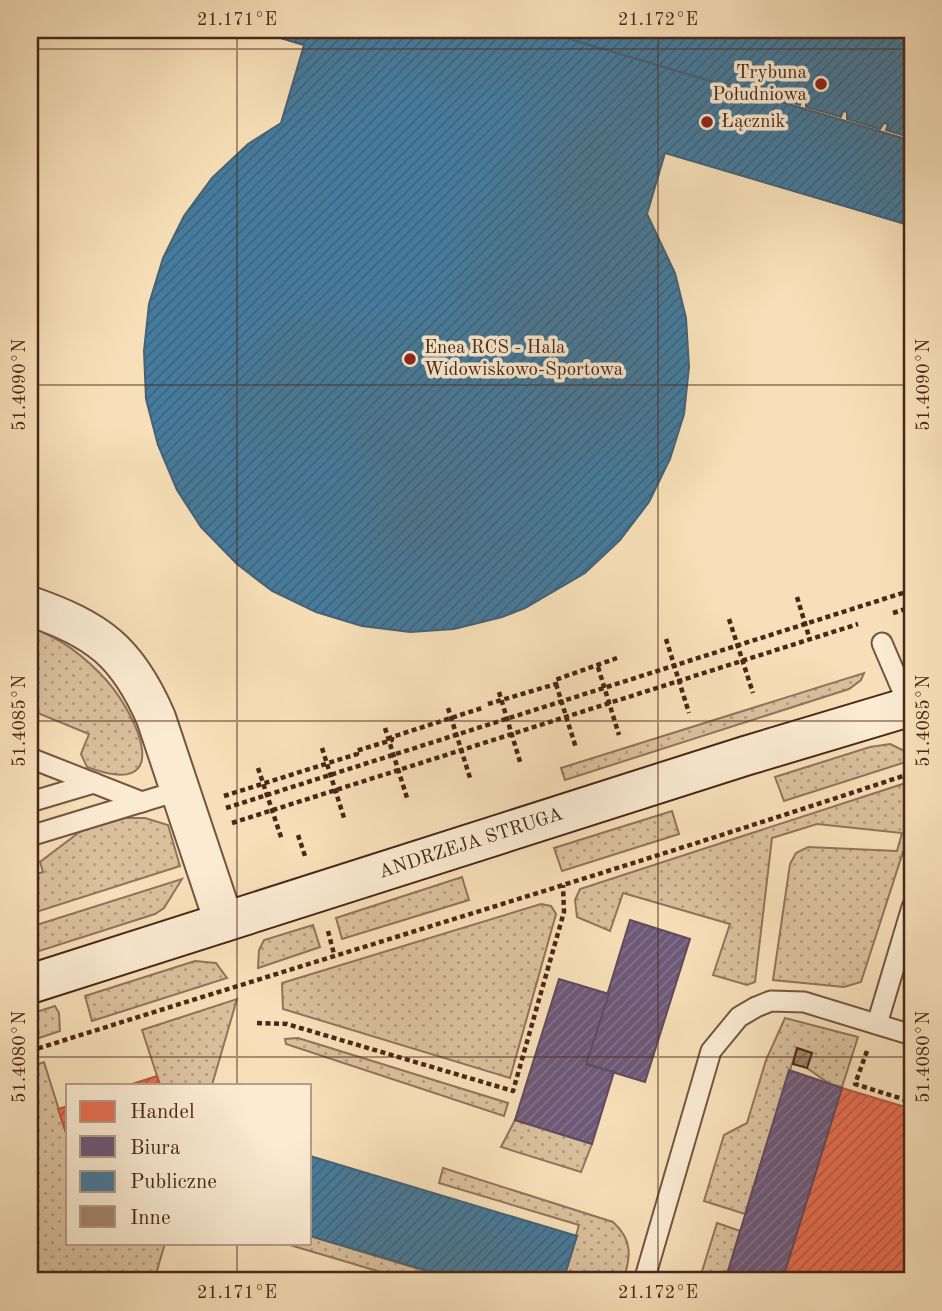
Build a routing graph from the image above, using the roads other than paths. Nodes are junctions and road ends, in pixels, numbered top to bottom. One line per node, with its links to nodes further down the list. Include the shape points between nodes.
1 (30, 606): 8 (street, via 90,630 128,665 142,687)
2 (883, 643): 3 (lane)
3 (911, 709): 11 (street, ANDRZEJA STRUGA, via 745,756)
4 (34, 763): 5 (lane)
5 (94, 783): 6 (lane); 7 (lane)
6 (30, 802)
7 (142, 802): 8 (lane); 9 (lane)
8 (194, 811): 11 (street)
9 (30, 836)
10 (912, 907): 13 (lane)
11 (223, 922): 12 (street, ANDRZEJA STRUGA)
12 (30, 984)
13 (877, 1024): 14 (lane); 15 (lane, via 804,1002 771,1001 739,1017 724,1033 711,1051)
14 (912, 1035)
15 (644, 1281)

